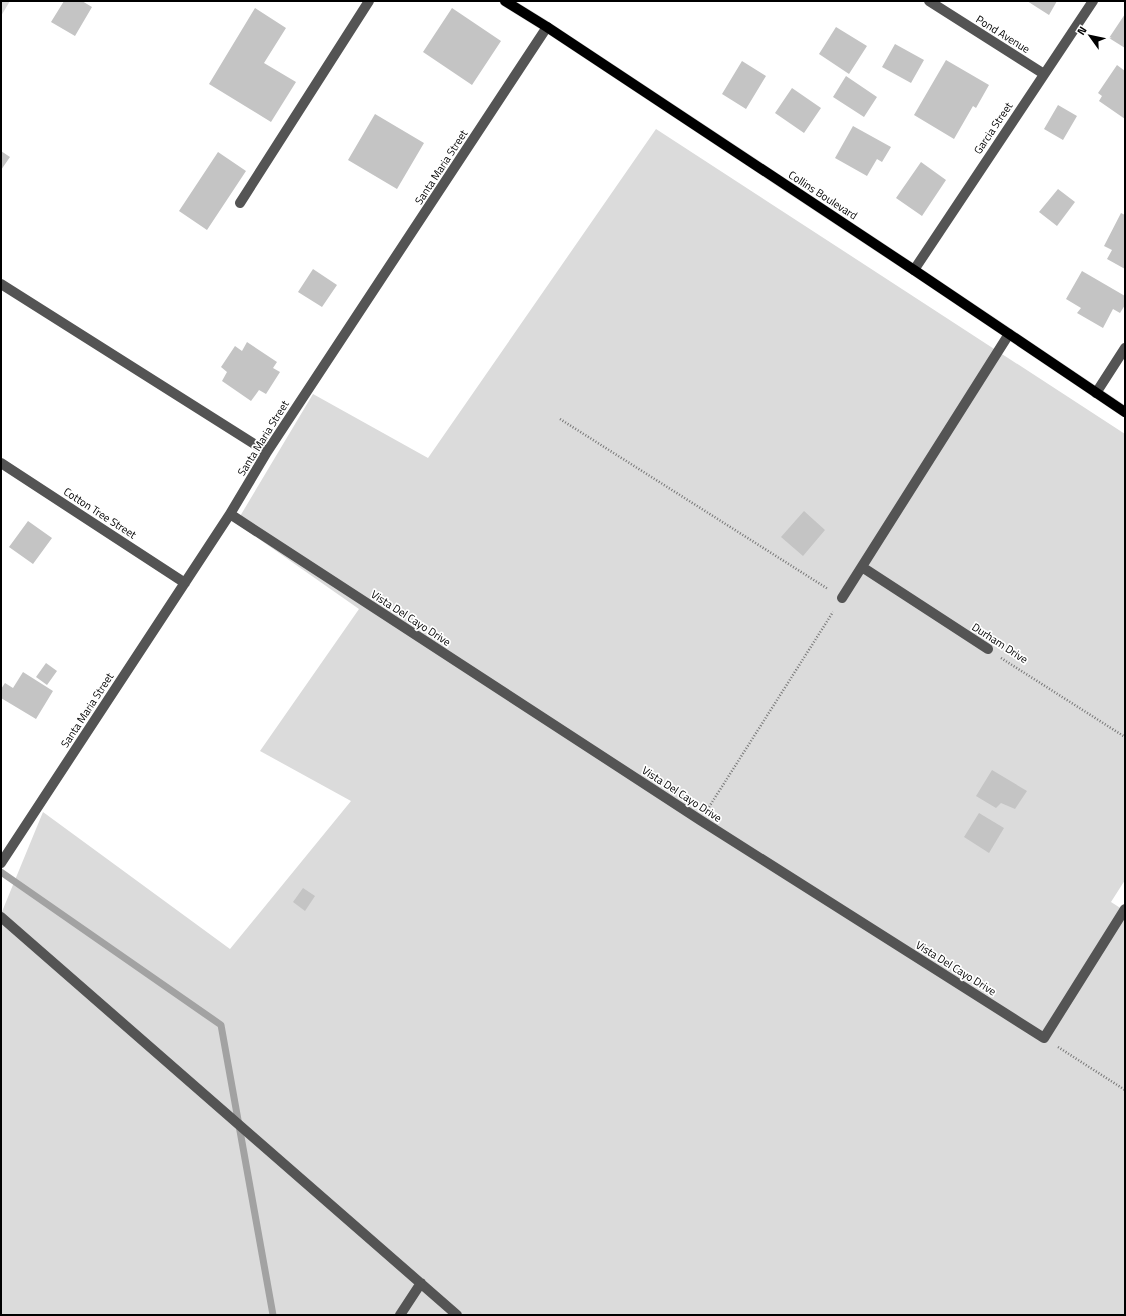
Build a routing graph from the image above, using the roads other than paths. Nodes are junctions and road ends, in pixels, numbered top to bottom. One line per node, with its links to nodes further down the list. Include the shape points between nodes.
1 (369, 1): 7 (street)
2 (505, 1): 5 (main road, Collins Boulevard)
3 (928, 1): 6 (street, Pond Avenue)
4 (1093, 1): 6 (street, Garcia Street)
5 (547, 27): 8 (main road, Collins Boulevard); 14 (street, Santa Maria Street)
6 (1044, 74): 8 (street, Garcia Street)
7 (240, 203)
8 (914, 270): 10 (main road, Collins Boulevard)
9 (1, 284): 14 (street)
10 (1009, 334): 12 (main road, Collins Boulevard); 17 (street)
11 (1125, 348): 12 (street)
12 (1096, 393): 13 (main road, Collins Boulevard)
13 (1125, 412)
14 (267, 452): 16 (street, Santa Maria Street)
15 (1, 463): 18 (street, Cotton Tree Street)
16 (230, 514): 18 (street, Santa Maria Street); 22 (street, Vista Del Cayo Drive, via 700,820 1044,1038)
17 (862, 568): 19 (street); 20 (street, Durham Drive)
18 (185, 583): 21 (street, Santa Maria Street)
19 (842, 598)
20 (988, 649)
21 (1, 863)
22 (1125, 909)
23 (1, 917): 24 (street)
24 (421, 1284): 25 (street); 26 (street)
25 (400, 1315)
26 (457, 1315)

